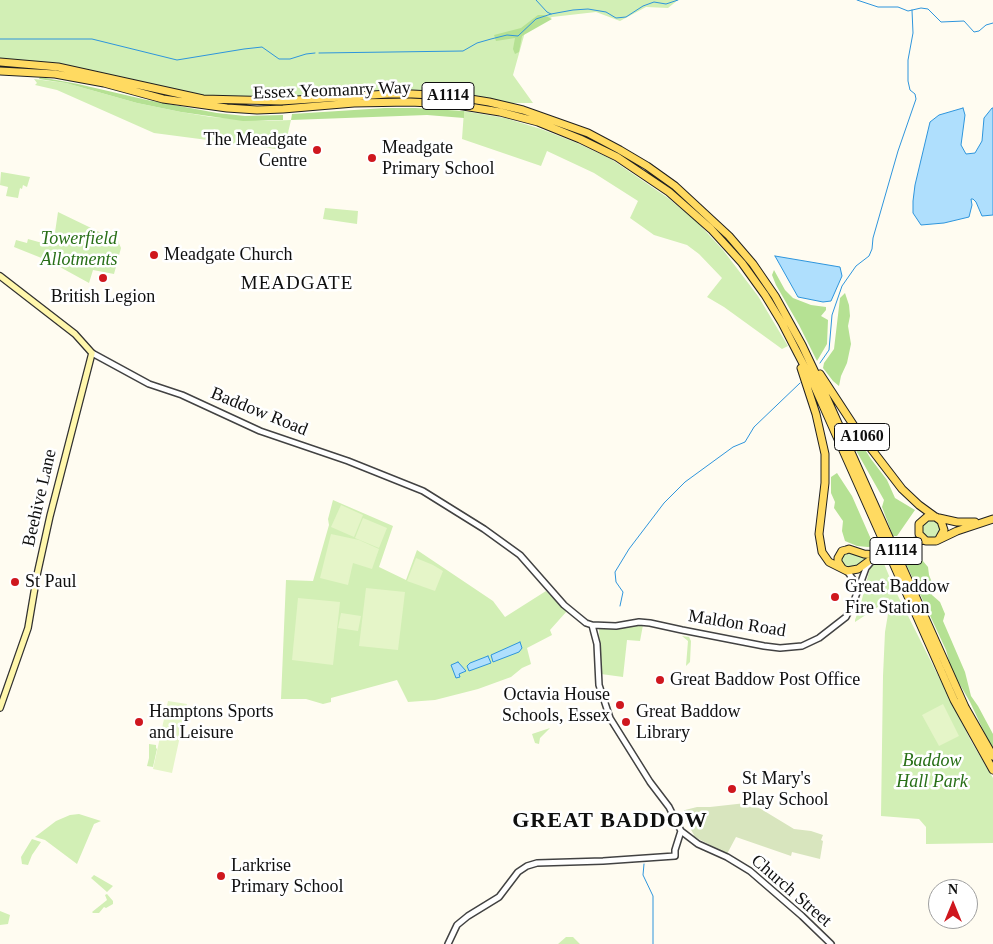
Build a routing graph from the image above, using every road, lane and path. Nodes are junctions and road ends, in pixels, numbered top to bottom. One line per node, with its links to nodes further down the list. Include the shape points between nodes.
1 (0, 62): 5 (main road, Essex Yeomanry Way / A1114, via 58,67 202,99 260,102 388,94 452,96 489,102 551,119 620,150 675,186 702,209 753,264)
2 (0, 71): 4 (main road, Essex Yeomanry Way / A1114, via 55,74 163,99 226,108 256,110 410,102 451,104 538,122 617,157 669,192 711,229 742,263)
3 (0, 276): 6 (main road, Baddow Road, via 75,334)
4 (774, 309): 13 (main road, A1114, via 801,368 823,441 826,483 820,548 829,562); 18 (main road, Essex Yeomanry Way / A1114, via 813,383 954,700)
5 (802, 345): 7 (main road, A1060, via 861,436 908,496); 17 (main road, Essex Yeomanry Way / A1114, via 965,707)
6 (92, 352): 15 (street, Baddow Road, via 149,384 182,395 260,431 423,491 520,555 564,605); 16 (main road, Beehive Lane, via 50,516 28,628)
7 (937, 518): 8 (main road, via 922,519); 9 (main road, via 944,530); 9 (main road, A1060, via 966,522 993,519)
8 (918, 529): 10 (main road); 11 (main road)
9 (939, 539): 10 (main road)
10 (925, 540): 11 (main road)
11 (902, 543): 12 (main road, bridge)
12 (875, 557): 13 (main road, via 858,568); 13 (main road, via 846,550 838,558); 14 (street, Maldon Road, via 866,568)
13 (844, 570): 14 (street, via 856,582)
14 (856, 596): 15 (street, Maldon Road, via 846,617 838,624 813,642 793,648 764,646 650,623)
15 (592, 625): 19 (street, via 597,644 598,685 608,713)
16 (0, 708)
17 (993, 756)
18 (993, 770)
19 (681, 831): 20 (street, via 675,856 527,866 518,872 499,897 457,925); 21 (street, Church Street, via 698,844 750,871)
20 (448, 944)
21 (830, 944)

